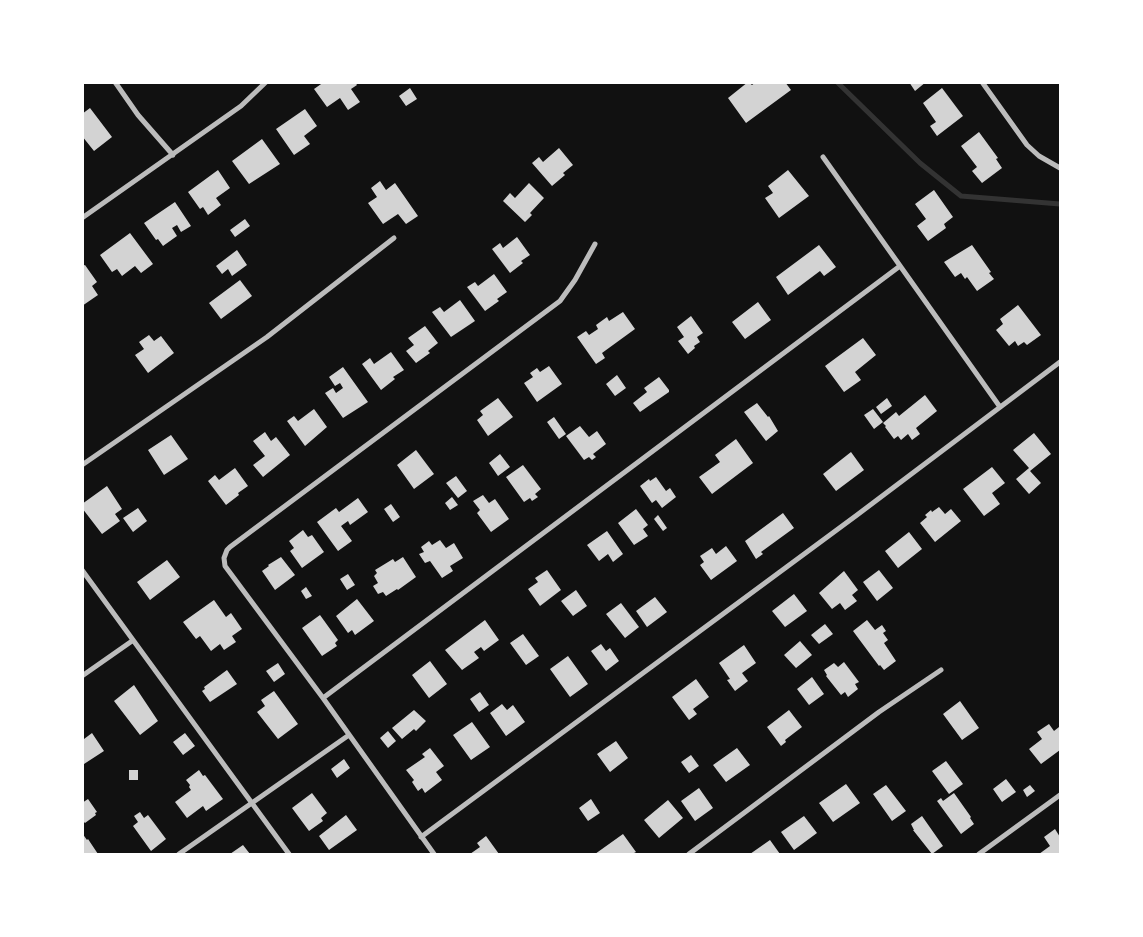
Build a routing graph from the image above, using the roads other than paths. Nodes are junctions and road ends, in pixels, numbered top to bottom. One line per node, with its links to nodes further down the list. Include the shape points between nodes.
1 (115, 82): 4 (street, via 138,115)
2 (266, 82): 4 (street, via 240,106)
3 (982, 82): 6 (street, via 1027,145)
4 (173, 155): 7 (street)
5 (823, 157): 10 (street)
6 (1060, 168)
7 (82, 218)
8 (394, 238): 13 (street, via 267,337)
9 (595, 244): 18 (street, via 560,301 227,550 225,566)
10 (900, 266): 12 (street); 18 (street)
11 (1060, 362): 12 (street)
12 (1000, 407): 22 (street)
13 (82, 465)
14 (82, 570): 15 (street)
15 (132, 641): 17 (street); 21 (street)
16 (941, 670): 26 (street, via 879,712)
17 (82, 676)
18 (323, 698): 19 (street)
19 (349, 735): 21 (street); 22 (street)
20 (1060, 795): 27 (street)
21 (252, 803): 23 (street); 24 (street)
22 (421, 836): 25 (street)
23 (179, 854)
24 (289, 854)
25 (434, 854)
26 (689, 854)
27 (979, 854)

